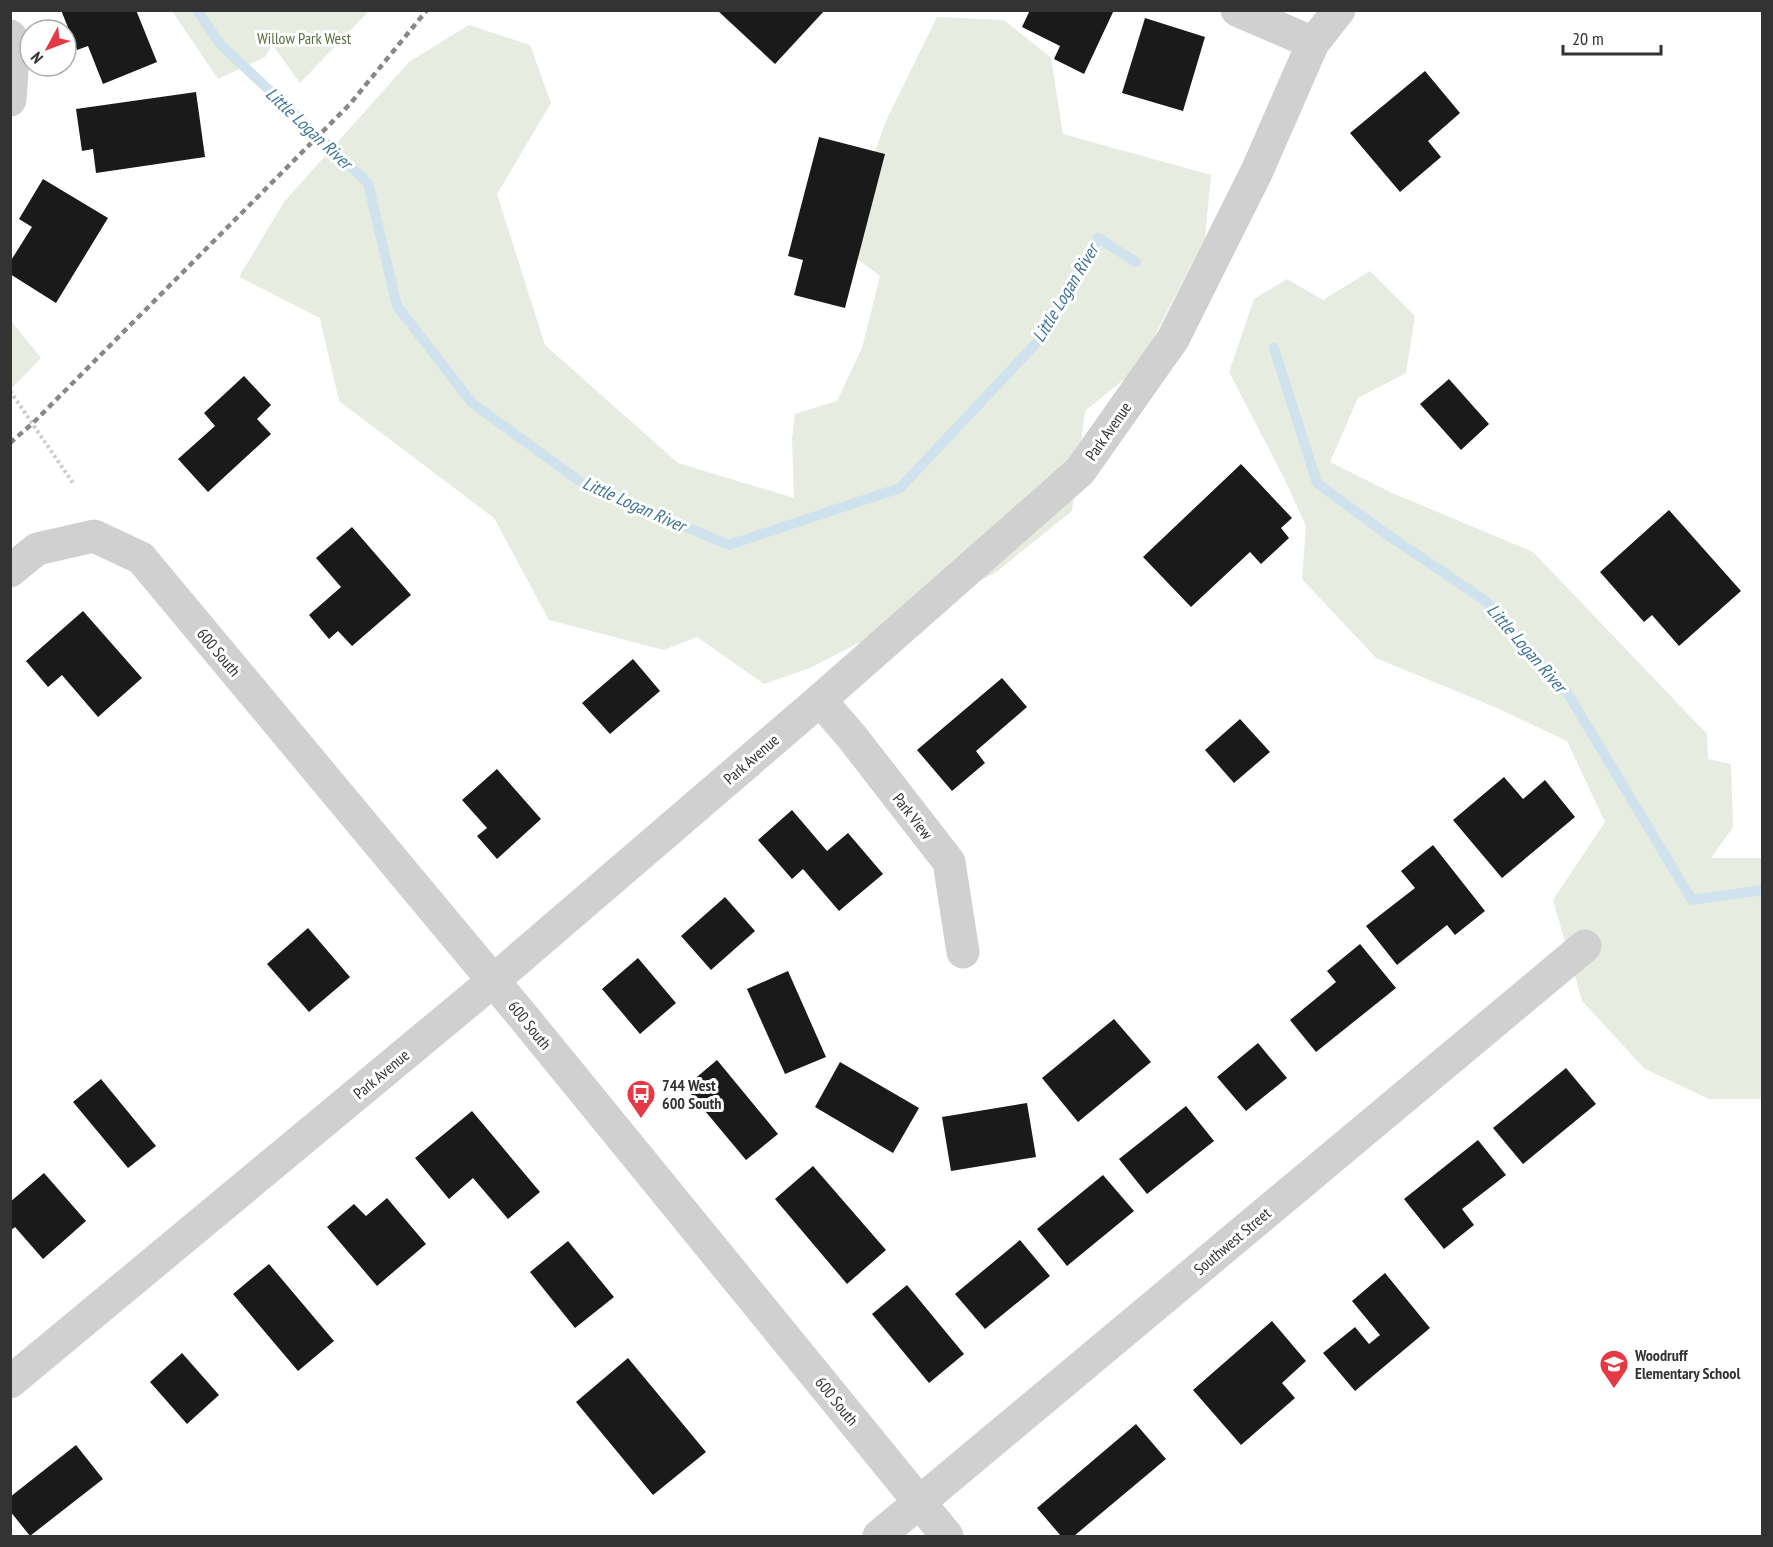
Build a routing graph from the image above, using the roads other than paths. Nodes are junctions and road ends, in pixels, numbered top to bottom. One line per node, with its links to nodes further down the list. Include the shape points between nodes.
1 (1237, 10): 4 (street)
2 (1339, 10): 4 (street, Park Avenue)
3 (10, 36): 5 (street, via 14,42)
4 (1313, 43): 7 (street, Park Avenue, via 1257,171 1173,339 1080,471)
5 (10, 100)
6 (10, 571): 10 (street, 600 South, via 37,549 94,536 141,558)
7 (820, 700): 9 (street, Park View, via 949,862); 10 (street, Park Avenue)
8 (1585, 946): 12 (street, Southwest Street)
9 (963, 952)
10 (493, 981): 11 (street, Park Avenue); 12 (street, 600 South)
11 (10, 1382)
12 (920, 1503): 13 (street, Southwest Street); 14 (street, 600 South)
13 (879, 1536)
14 (947, 1536)

